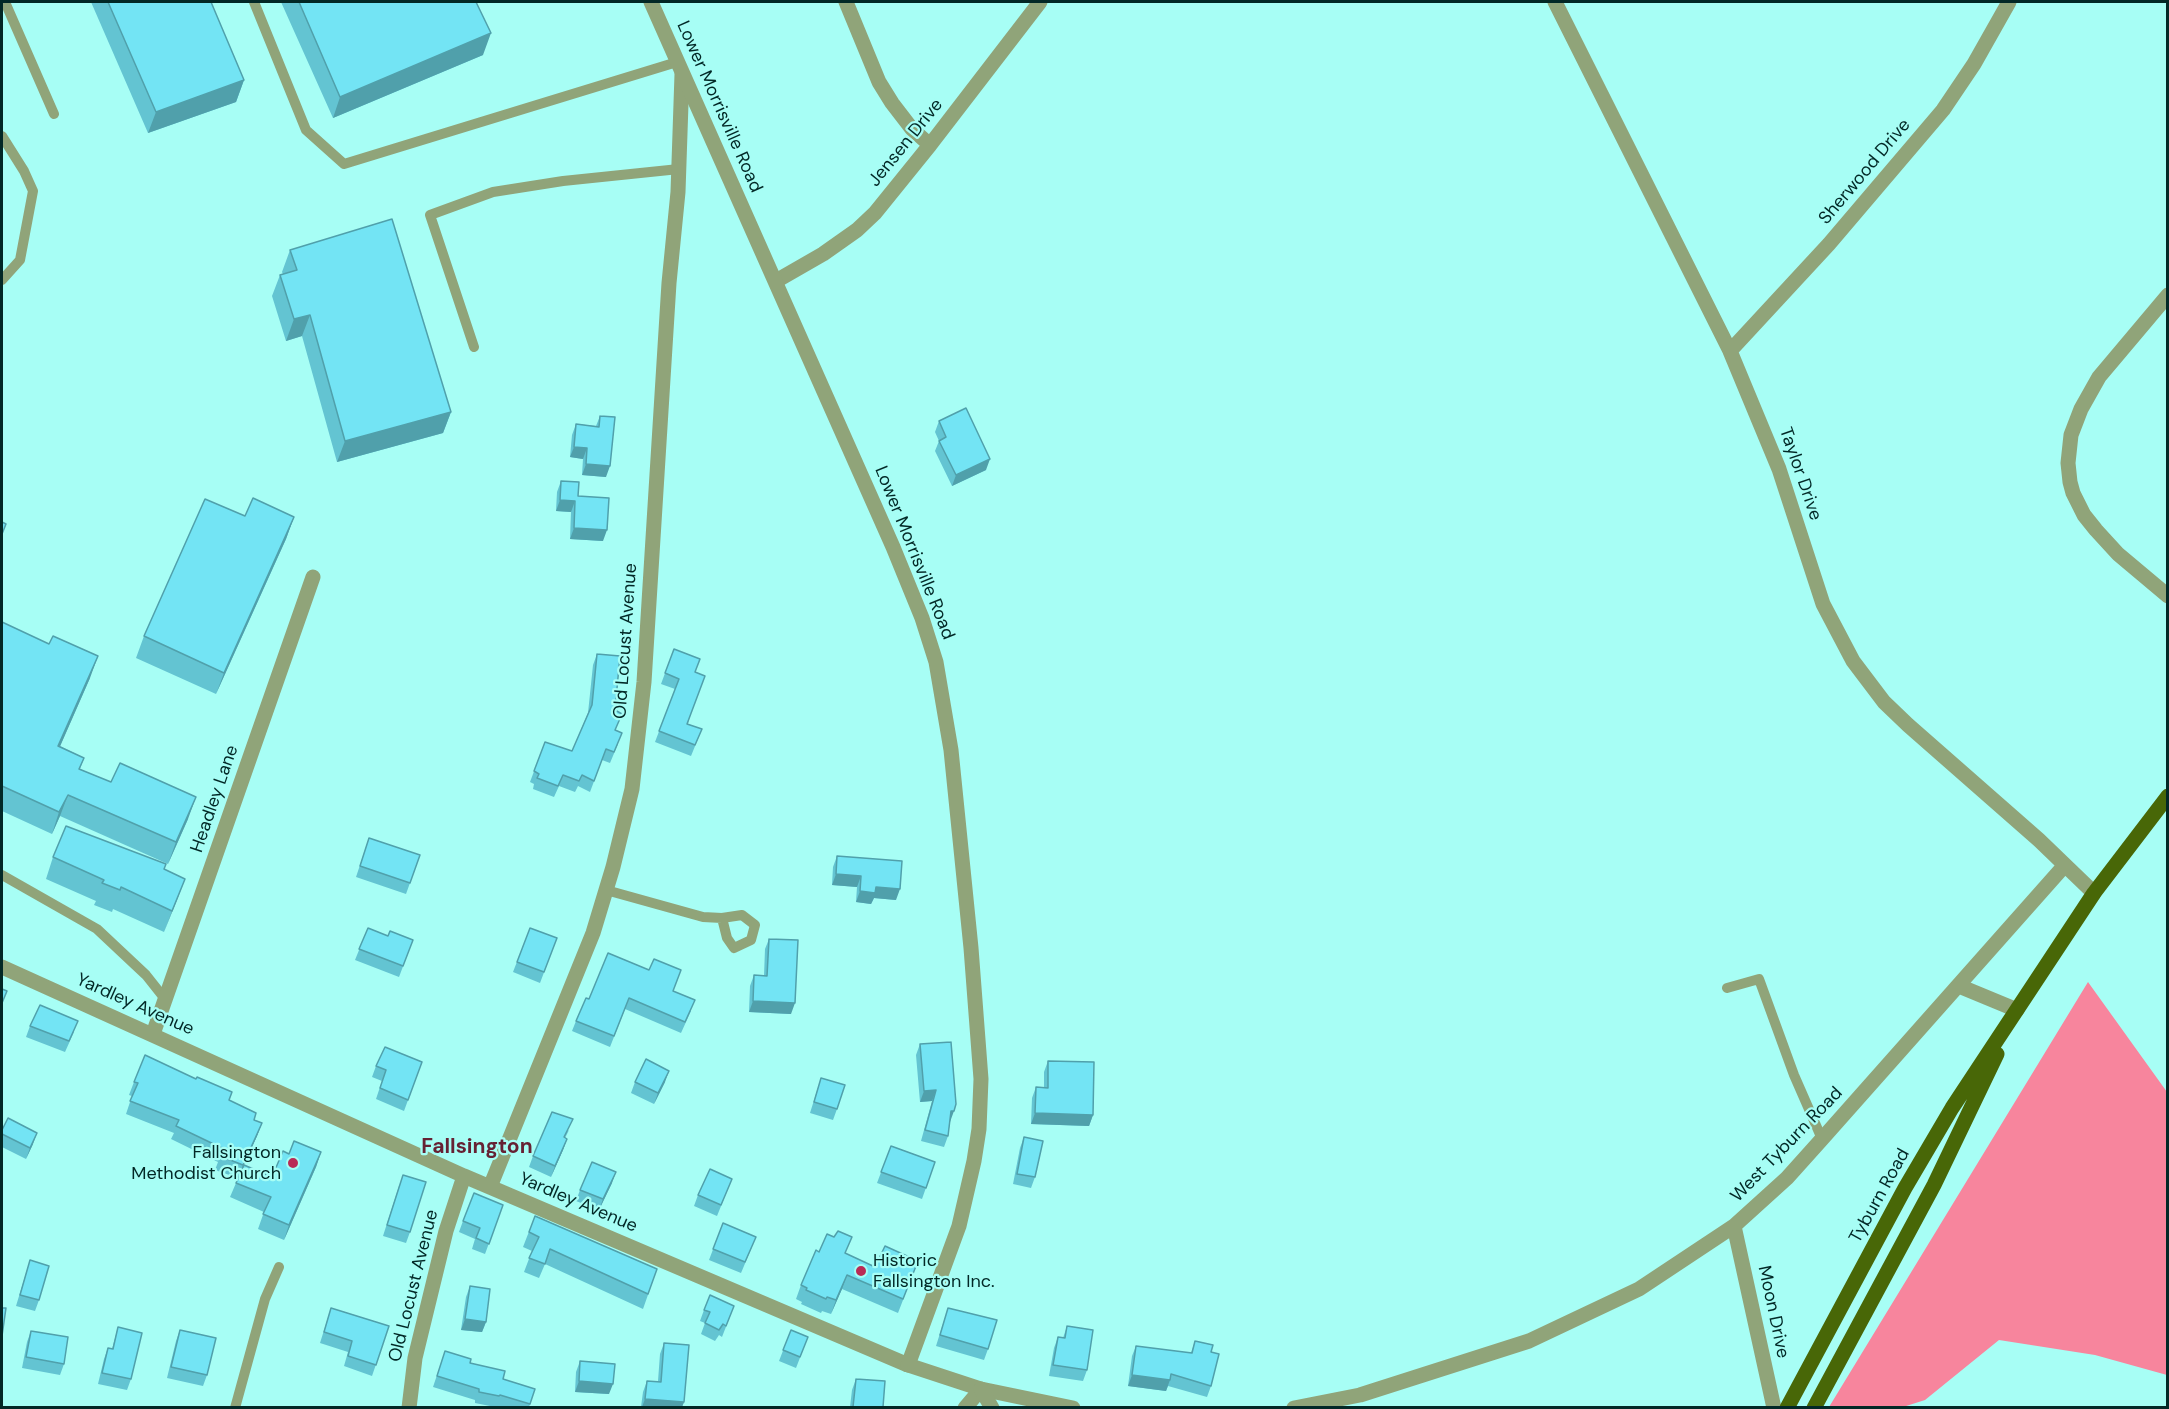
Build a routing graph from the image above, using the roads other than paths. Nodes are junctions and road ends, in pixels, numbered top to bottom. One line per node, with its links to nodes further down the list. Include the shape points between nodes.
1 (5, 2): 9 (lane)
2 (254, 2): 8 (lane, via 306,130 344,164)
3 (651, 2): 8 (street, Lower Morrisville Road)
4 (846, 2): 11 (street, via 892,103 912,129)
5 (1040, 2): 11 (street, Jensen Drive)
6 (1555, 2): 17 (street, Taylor Drive)
7 (2009, 2): 17 (street, Sherwood Drive, via 1943,110 1829,244)
8 (680, 68): 12 (street, Old Locust Avenue); 14 (street, Lower Morrisville Road)
9 (54, 114)
10 (2, 136): 13 (lane, via 33,191 20,260)
11 (930, 144): 14 (street, Jensen Drive, via 857,230)
12 (679, 169): 16 (lane, via 494,192 430,215); 23 (street, Old Locust Avenue, via 644,682 632,789)
13 (2, 280)
14 (776, 281): 37 (street, Lower Morrisville Road, via 922,618 936,662 951,750 981,1079 979,1129 959,1226)
15 (2168, 294): 19 (street, via 2099,377 2071,435 2068,463 2073,493 2084,515 2118,554)
16 (474, 347)
17 (1730, 351): 21 (street, Taylor Drive, via 1779,469 1823,604 1853,661 1908,726)
18 (313, 577): 29 (street, Headley Lane)
19 (2168, 596)
20 (2168, 796): 24 (main road, Tyburn Road)
21 (2065, 865): 24 (street, Taylor Drive); 27 (street, West Tyburn Road)
22 (2, 875): 29 (lane, via 97,929 146,975)
23 (606, 890): 25 (lane, via 704,917); 34 (street, Old Locust Avenue, via 593,933)
24 (2094, 892): 30 (main road, Tyburn Road)
25 (722, 918)
26 (2, 967): 31 (street, Yardley Avenue)
27 (1959, 986): 30 (street); 32 (street, West Tyburn Road)
28 (1727, 988): 32 (lane, via 1759,979)
29 (165, 999): 31 (street, Headley Lane)
30 (2017, 1010): 46 (main road, Tyburn Road, via 1905,1188); 47 (main road, Tyburn Road, via 1934,1185)
31 (153, 1034): 33 (street, Yardley Avenue)
32 (1822, 1139): 35 (street, West Tyburn Road)
33 (464, 1176): 34 (street, Yardley Avenue); 40 (street, Old Locust Avenue, via 420,1335)
34 (490, 1187): 37 (street, Yardley Avenue)
35 (1734, 1226): 44 (street, West Tyburn Road, via 1639,1289 1529,1341 1360,1395); 45 (street, Moon Drive)
36 (279, 1267): 39 (lane, via 265,1299)
37 (909, 1365): 38 (street, Yardley Avenue)
38 (981, 1389): 41 (street); 42 (street); 43 (street)
39 (235, 1407)
40 (409, 1407)
41 (964, 1407)
42 (992, 1407)
43 (1073, 1407)
44 (1294, 1407)
45 (1774, 1407)
46 (1787, 1407)
47 (1814, 1407)

